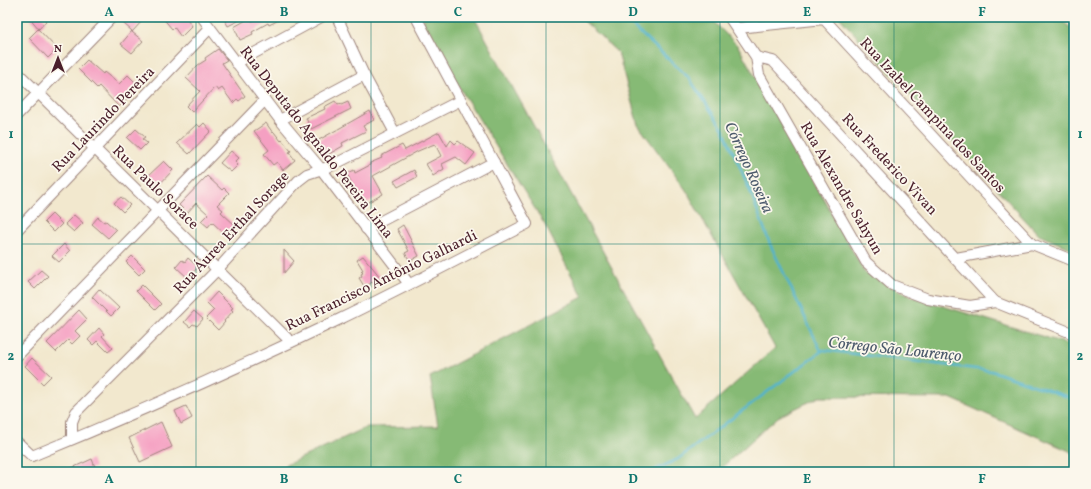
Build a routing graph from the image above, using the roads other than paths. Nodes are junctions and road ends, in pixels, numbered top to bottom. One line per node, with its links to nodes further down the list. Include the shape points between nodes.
1 (112, 17): 13 (street)
2 (202, 17): 7 (street, Rua Deputado Agnaldo Pereira Lima)
3 (321, 17): 10 (street)
4 (337, 17): 12 (street)
5 (416, 17): 15 (street, Rua Francisco Antônio Galhardi)
6 (729, 17): 8 (street, Rua Alexandre Sahyun)
7 (210, 28): 10 (street, Rua Deputado Agnaldo Pereira Lima); 19 (street, Rua Laurindo Pereira)
8 (738, 28): 9 (street, Rua Alexandre Sahyun); 25 (street, Rua Izabel Campina dos Santos, via 824,19)
9 (756, 56): 26 (street, Rua Frederico Vivan, via 773,60); 30 (street, Rua Alexandre Sahyun, via 760,75 866,262 892,285 928,299 970,306)
10 (236, 63): 14 (street, Rua Deputado Agnaldo Pereira Lima)
11 (17, 72): 13 (street, Rua Paulo Sorace)
12 (364, 74): 17 (street); 18 (street)
13 (39, 94): 16 (street); 19 (street, Rua Paulo Sorace)
14 (264, 100): 17 (street, Rua Deputado Agnaldo Pereira Lima); 22 (street)
15 (461, 100): 18 (street, Rua Áurea Erthal Sorage); 20 (street, Rua Francisco Antônio Galhardi)
16 (17, 115)
17 (280, 120): 21 (street, Rua Deputado Agnaldo Pereira Lima)
18 (396, 133): 21 (street, Rua Áurea Erthal Sorage)
19 (95, 148): 22 (street, Rua Paulo Sorace); 24 (street, Rua Laurindo Pereira)
20 (494, 162): 23 (street); 29 (street, Rua Francisco Antônio Galhardi, via 527,224)
21 (321, 169): 23 (street, Rua Deputado Agnaldo Pereira Lima); 28 (street, Rua Áurea Erthal Sorage, via 307,174 298,181)
22 (158, 210): 28 (street, Rua Paulo Sorace); 33 (street)
23 (366, 229): 29 (street, Rua Deputado Agnaldo Pereira Lima)
24 (17, 230)
25 (1032, 244): 26 (street); 27 (street, Rua Izabel Campina dos Santos)
26 (956, 258): 30 (street, Rua Frederico Vivan)
27 (1074, 261)
28 (218, 269): 32 (street, Rua Paulo Sorace); 34 (street, Rua Áurea Erthal Sorage, via 76,412 72,422)
29 (409, 284): 32 (street, Rua Francisco Antônio Galhardi)
30 (995, 302): 31 (street)
31 (1074, 334)
32 (291, 342): 34 (street, Rua Francisco Antônio Galhardi)
33 (17, 356)
34 (72, 439): 35 (street, Rua Francisco Antônio Galhardi, via 32,456)
35 (17, 442)

